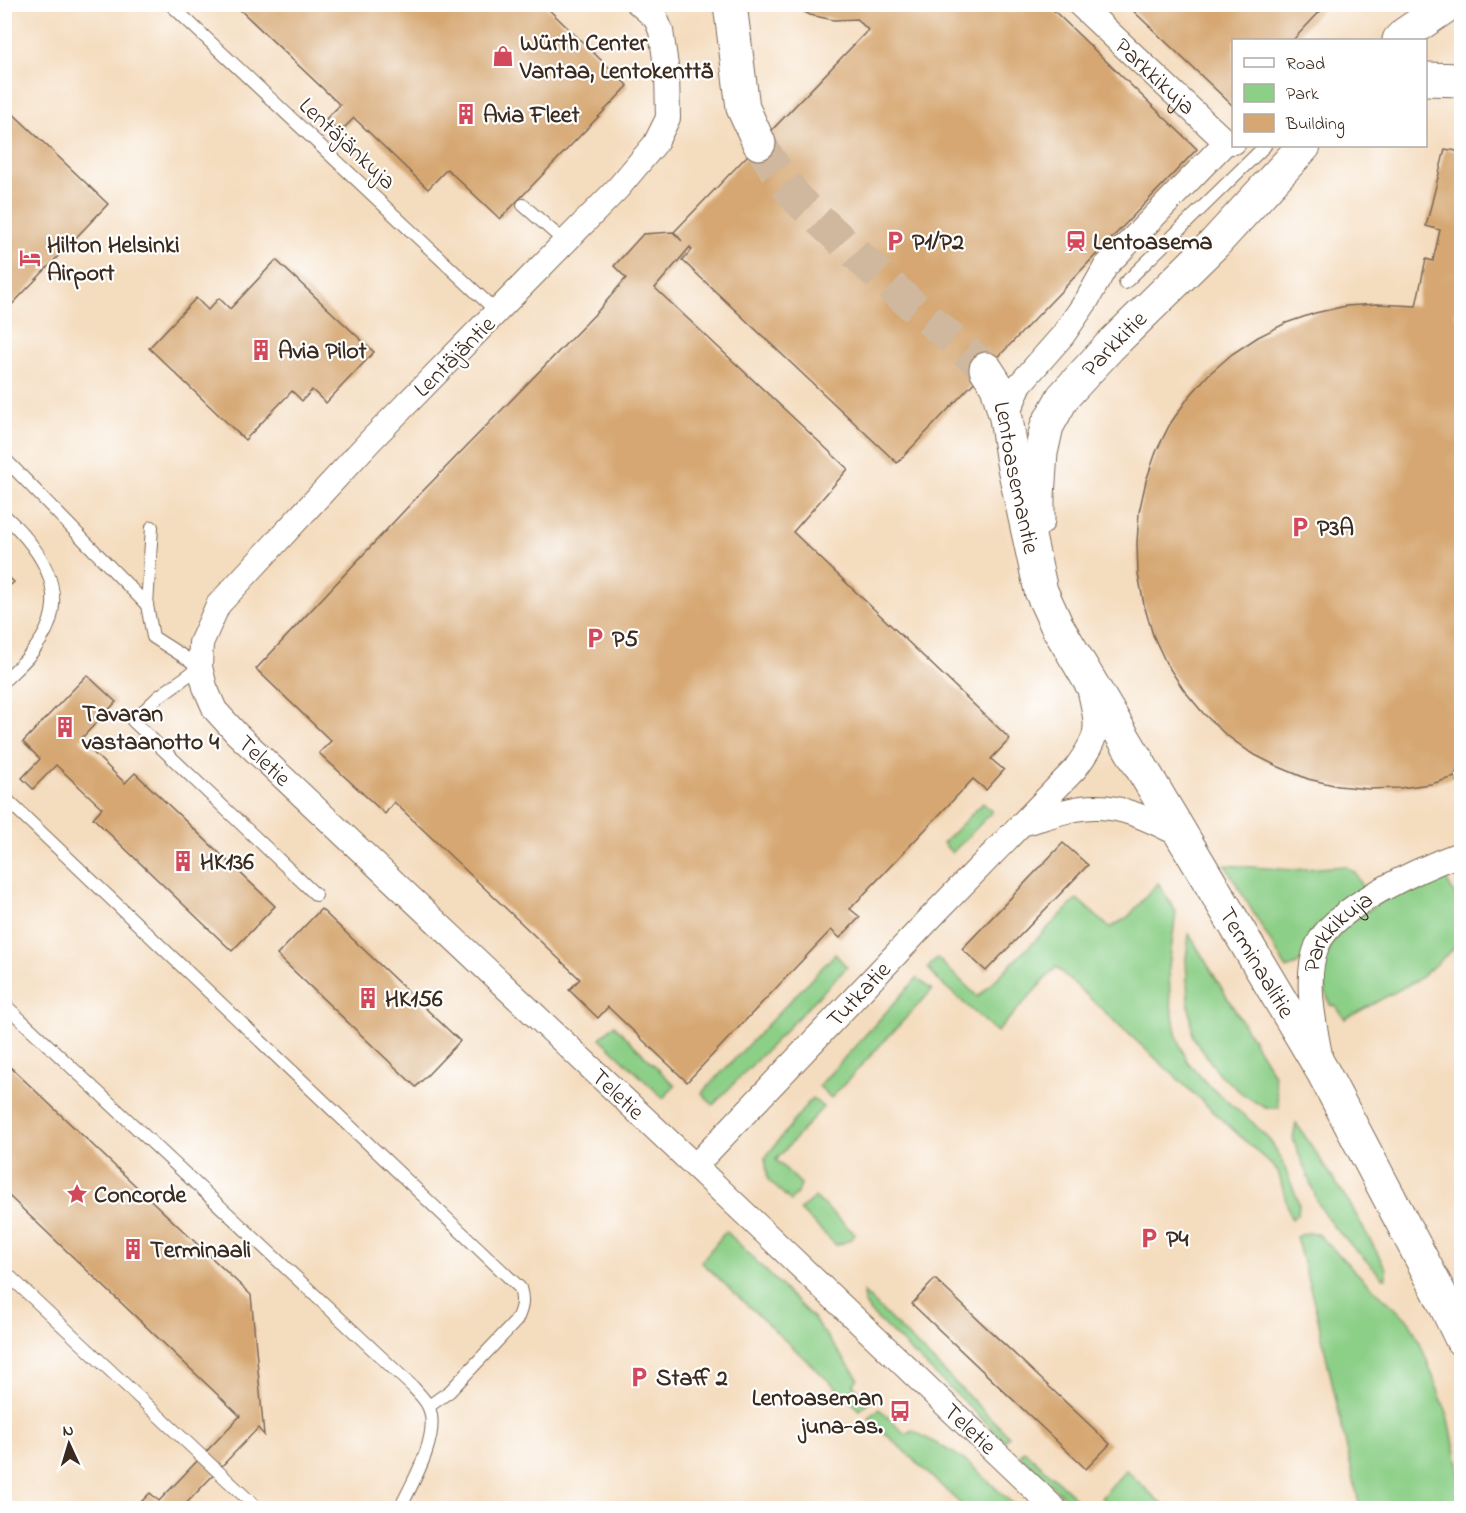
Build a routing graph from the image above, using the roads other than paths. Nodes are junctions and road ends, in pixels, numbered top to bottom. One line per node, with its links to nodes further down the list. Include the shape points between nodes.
1 (170, 4): 23 (lane, Lentäjänkuja)
2 (630, 4): 10 (lane)
3 (650, 4): 10 (street, Lentäjäntie)
4 (667, 4): 10 (street, Lentäjäntie)
5 (730, 4): 15 (main road, via 743,108)
6 (1079, 4): 14 (street, Parkkikuja)
7 (1449, 4): 11 (main road)
8 (1455, 4): 9 (main road)
9 (1461, 12)
10 (661, 31): 21 (street, Lentäjäntie, via 668,118 655,144)
11 (1400, 39)
12 (1427, 79): 13 (main road)
13 (1461, 80)
14 (1230, 142): 25 (street, Parkkitie, via 1106,266 1063,335 1020,384)
15 (759, 143)
16 (1265, 147): 22 (lane)
17 (1303, 147): 19 (main road, Parkkitie)
18 (1326, 147): 19 (main road, via 1290,182)
19 (1251, 203): 29 (main road, Parkkitie, via 1110,346 1063,398 1047,426 1038,496)
20 (523, 205): 21 (lane)
21 (565, 242): 23 (street, Lentäjäntie)
22 (1125, 283)
23 (498, 312): 31 (street, Lentäjäntie, via 372,439 218,605 201,643)
24 (986, 369): 25 (main road, Lentoasemantie, via 997,386)
25 (1006, 418): 29 (main road, Lentoasemantie)
26 (4, 458): 30 (lane)
27 (4, 515): 33 (lane, via 27,536 42,558 54,601 37,647)
28 (152, 527): 30 (lane)
29 (1041, 591): 32 (main road, Terminaalitie)
30 (147, 605): 31 (lane, via 153,637)
31 (200, 667): 38 (lane, via 133,721); 41 (street, Teletie, via 215,710 236,733)
32 (1086, 674): 35 (street, Tutkatie, via 1097,722 1092,746); 36 (main road, Terminaalitie)
33 (4, 681)
34 (4, 797): 45 (lane, via 520,1288 522,1310 516,1321 450,1391)
35 (1023, 824): 36 (street, via 1099,807 1122,810); 41 (street, Tutkatie)
36 (1180, 835): 40 (main road, Terminaalitie)
37 (1459, 852): 40 (street, Parkkikuja, via 1404,876 1366,900 1337,920 1318,944 1313,958 1311,1009)
38 (316, 895)
39 (4, 1004): 45 (lane)
40 (1323, 1072): 43 (main road, Terminaalitie)
41 (695, 1166): 48 (street, Teletie)
42 (4, 1271): 46 (lane)
43 (1450, 1303): 44 (main road, Terminaalitie)
44 (1461, 1340)
45 (429, 1406): 47 (lane, via 432,1428 425,1457)
46 (257, 1509)
47 (400, 1509)
48 (1054, 1509)

